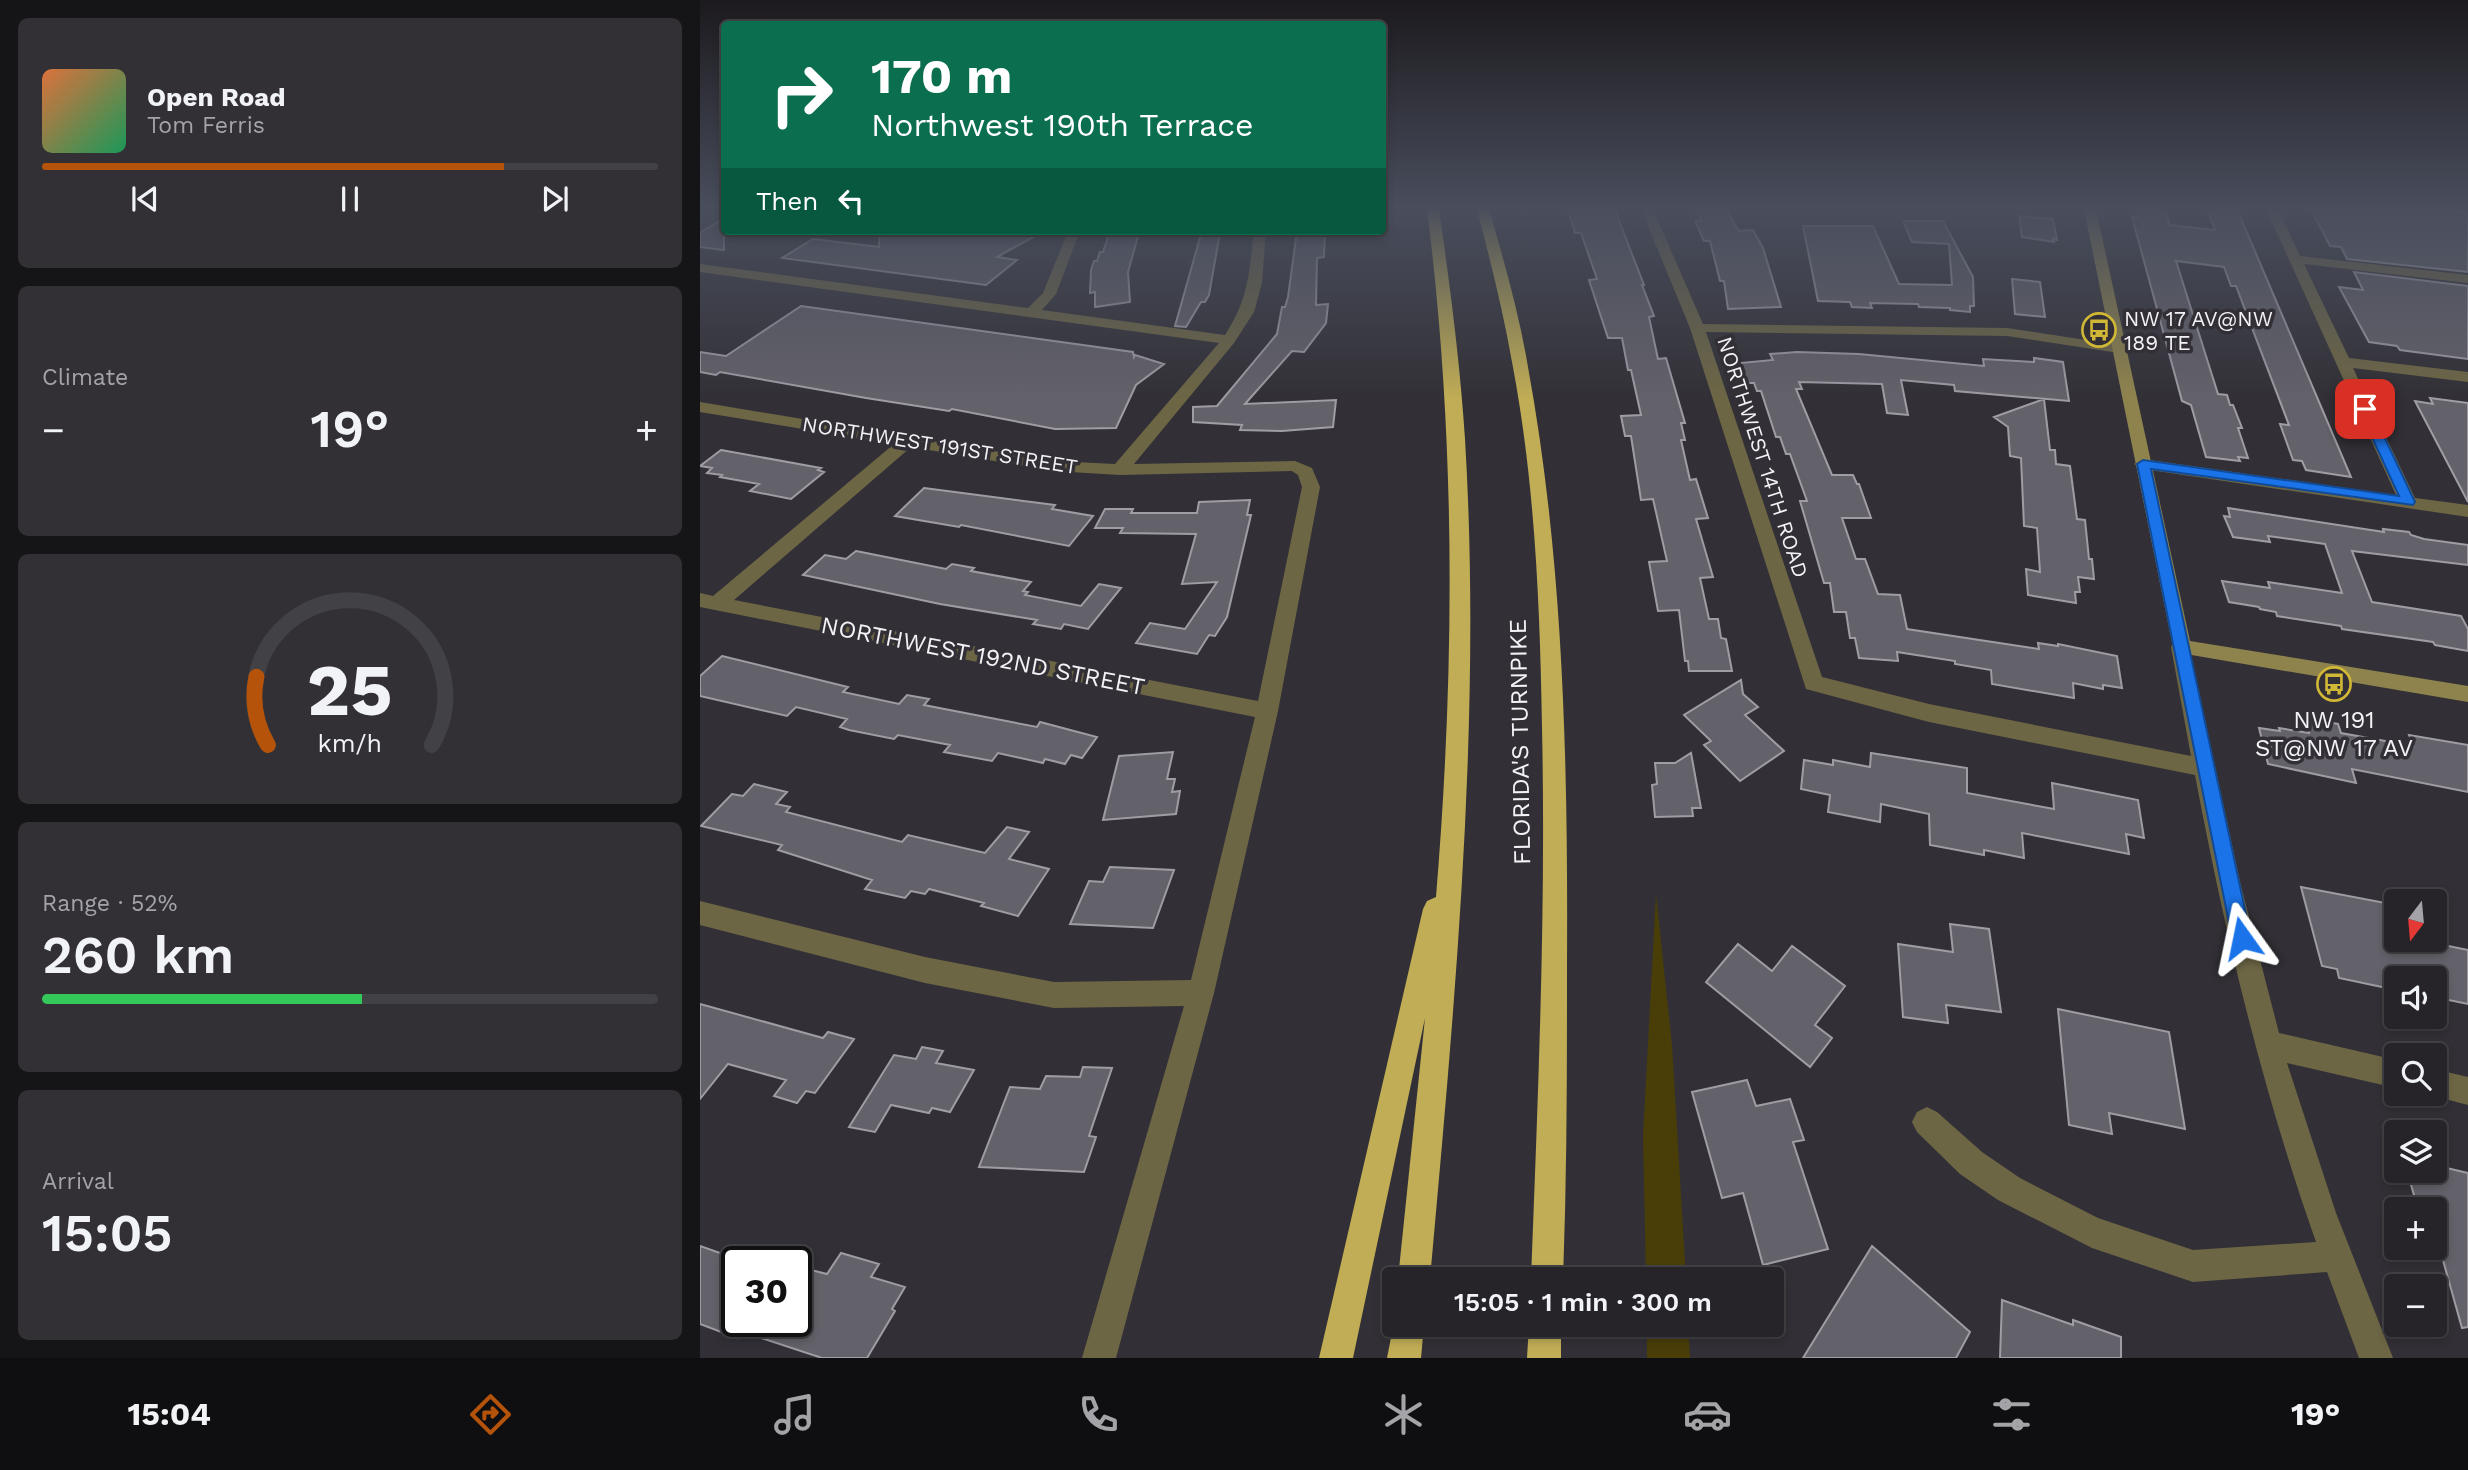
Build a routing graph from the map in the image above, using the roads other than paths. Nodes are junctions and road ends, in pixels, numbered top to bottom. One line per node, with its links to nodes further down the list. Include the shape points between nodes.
1 (732, 272): 11 (street)
2 (1058, 272): 11 (street, via 1049,294)
3 (1255, 272): 13 (street, via 1247,312)
4 (1440, 272): 28 (highway, via 1458,469 1460,640)
5 (1500, 272): 38 (highway, FLORIDA'S TURNPIKE, via 1525,391 1549,610 1555,941)
6 (1675, 272): 12 (street, NORTHWEST 14TH ROAD)
7 (2103, 272): 14 (street)
8 (2301, 272): 15 (street)
9 (2408, 272): 10 (street)
10 (2468, 279)
11 (1031, 313): 13 (street)
12 (1696, 328): 14 (street, via 2007,332); 27 (street, NORTHWEST 14TH ROAD, via 1813,683 1929,713)
13 (1229, 340): 20 (street)
14 (2119, 349): 19 (street)
15 (2344, 362): 16 (street); 21 (street)
16 (2468, 377)
17 (700, 407): 18 (street, NORTHWEST 191ST STREET)
18 (908, 441): 20 (street, NORTHWEST 191ST STREET, via 1054,466); 23 (street)
19 (2143, 464): 21 (street); 24 (street)
20 (1120, 470): 26 (street, NORTHWEST 191ST STREET, via 1295,466 1306,472 1311,487)
21 (2408, 502): 22 (street)
22 (2468, 511)
23 (708, 602): 26 (street, NORTHWEST 192ND STREET)
24 (2181, 647): 25 (street); 27 (street)
25 (2468, 694)
26 (1267, 711): 30 (street)
27 (2206, 768): 31 (street)
28 (1452, 839): 37 (highway); 42 (highway)
29 (700, 913): 30 (street, via 925,970 1054,995)
30 (1201, 993): 41 (street)
31 (2269, 1045): 32 (street); 36 (street)
32 (2384, 1071)
33 (2447, 1086): 34 (street)
34 (2468, 1091)
35 (1927, 1122): 36 (street, via 1971,1163 2009,1189 2092,1232 2193,1266)
36 (2335, 1256): 45 (street)
37 (1415, 1267)
38 (1547, 1267)
39 (1407, 1337): 43 (highway)
40 (1545, 1337): 44 (highway)
41 (1099, 1358)
42 (1336, 1358)
43 (1404, 1358)
44 (1544, 1358)
45 (2376, 1358)

